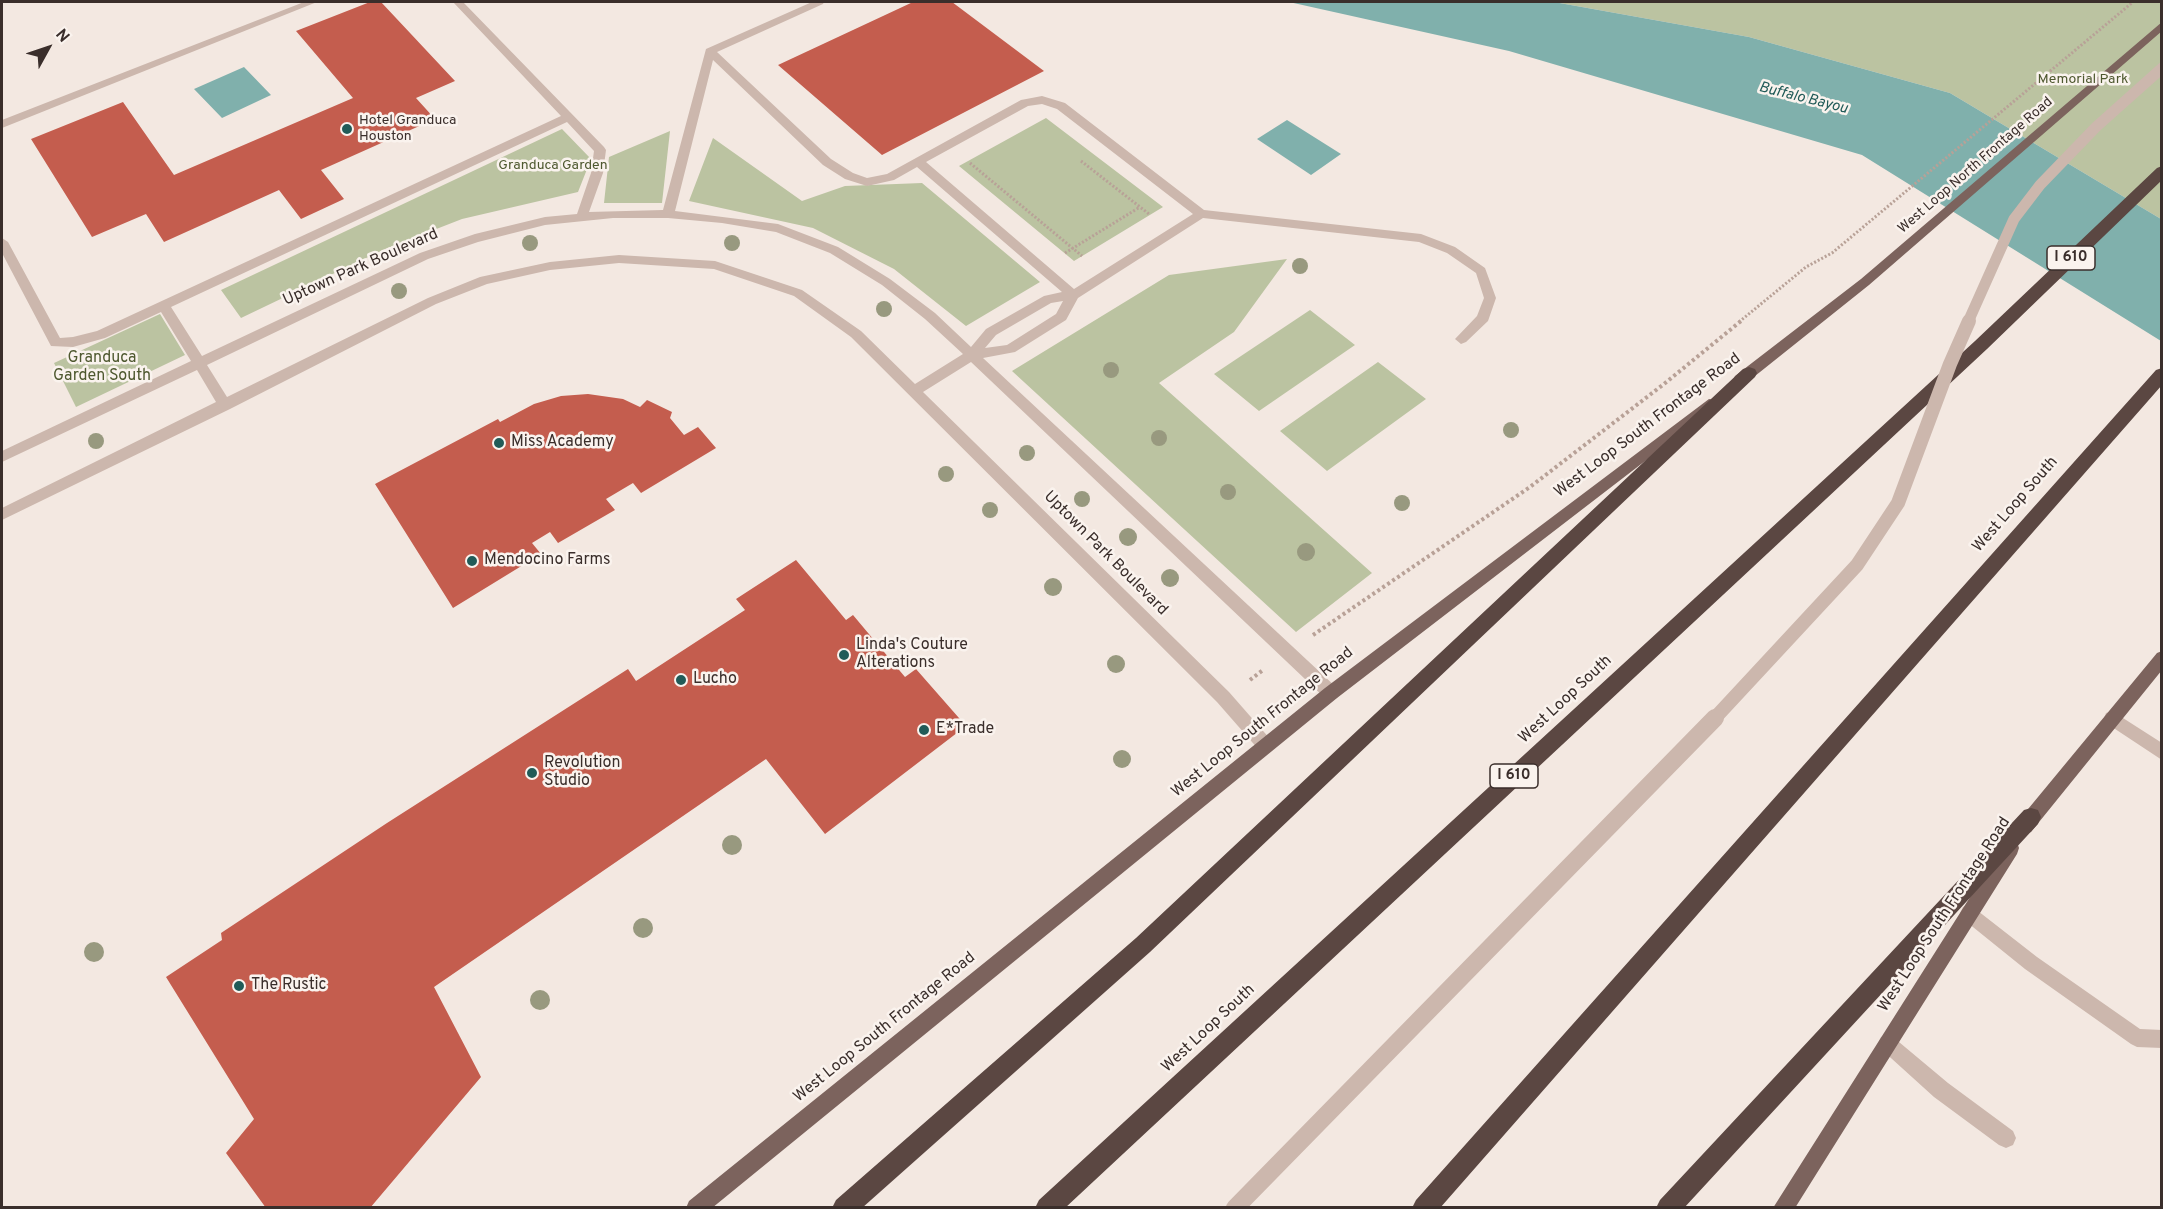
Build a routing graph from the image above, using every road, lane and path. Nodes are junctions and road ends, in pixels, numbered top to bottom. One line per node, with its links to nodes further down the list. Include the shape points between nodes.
1 (312, 2): 9 (street)
2 (458, 2): 8 (street)
3 (819, 2): 6 (street)
4 (2133, 2): 36 (path, via 1832,253 1806,267 1664,384 1530,487)
5 (2162, 25): 24 (main road, West Loop North Frontage Road)
6 (710, 51): 12 (street, via 826,162 849,176 867,182 890,177); 16 (street)
7 (2162, 68): 52 (street, bridge, via 2040,184 2014,219 1950,364 1898,503 1857,565 1756,676)
8 (568, 117): 18 (street, via 600,154); 26 (street)
9 (2, 124)
10 (948, 145): 12 (street); 14 (street, via 1025,103 1042,100 1061,106); 21 (path)
11 (1077, 158): 15 (path)
12 (918, 162): 22 (street)
13 (2162, 171): 51 (highway, West Loop South / I 610, via 1981,345)
14 (1169, 190): 15 (path); 17 (street)
15 (1140, 207): 19 (path); 21 (path)
16 (668, 214): 18 (street, Uptown Park Boulevard); 28 (street, Uptown Park Boulevard, via 778,228 834,250 895,289)
17 (1202, 214): 19 (street); 27 (street, via 1421,238 1451,250 1481,271 1490,298 1483,318)
18 (582, 216): 29 (street, Uptown Park Boulevard, via 475,238 424,255)
19 (1172, 232): 23 (street)
20 (2, 242): 26 (street, via 56,343 100,334)
21 (1073, 248): 22 (path); 23 (path)
22 (1041, 267): 25 (street)
23 (1105, 275): 25 (street)
24 (1865, 282): 30 (main road, West Loop South Frontage Road)
25 (1073, 295): 28 (street, via 1048,299 990,332); 28 (street, via 1061,317 1010,349)
26 (163, 305): 29 (street)
27 (1461, 339)
28 (972, 356): 32 (street); 40 (street, Uptown Park Boulevard)
29 (197, 364): 33 (street); 34 (street, Uptown Park Boulevard)
30 (1749, 373): 40 (main road, West Loop South Frontage Road); 50 (highway, via 1143,945)
31 (2162, 374): 53 (highway, West Loop South)
32 (915, 391): 33 (street, Uptown Park Boulevard, via 856,334 798,294 715,265 619,259 550,266 484,280 432,301); 42 (street, Uptown Park Boulevard, via 1223,697)
33 (225, 405): 35 (street, Uptown Park Boulevard)
34 (2, 457)
35 (2, 514)
36 (1308, 638)
37 (2162, 658): 41 (main road, West Loop South Frontage Road)
38 (1269, 665): 39 (path)
39 (1243, 686)
40 (1331, 693): 42 (main road, West Loop South Frontage Road)
41 (2112, 718): 43 (street); 44 (main road, West Loop South Frontage Road)
42 (1265, 746): 49 (main road, West Loop South Frontage Road)
43 (2162, 753)
44 (2031, 817): 45 (main road, West Loop South Frontage Road); 54 (highway)
45 (1969, 913): 46 (street, via 2031,963 2137,1038); 47 (main road, West Loop South Frontage Road)
46 (2162, 1039)
47 (1887, 1043): 48 (street, via 1941,1090); 55 (main road, West Loop South Frontage Road)
48 (2006, 1138)
49 (696, 1208)
50 (844, 1208)
51 (1047, 1208)
52 (1235, 1208)
53 (1424, 1208)
54 (1668, 1208)
55 (1783, 1208)

